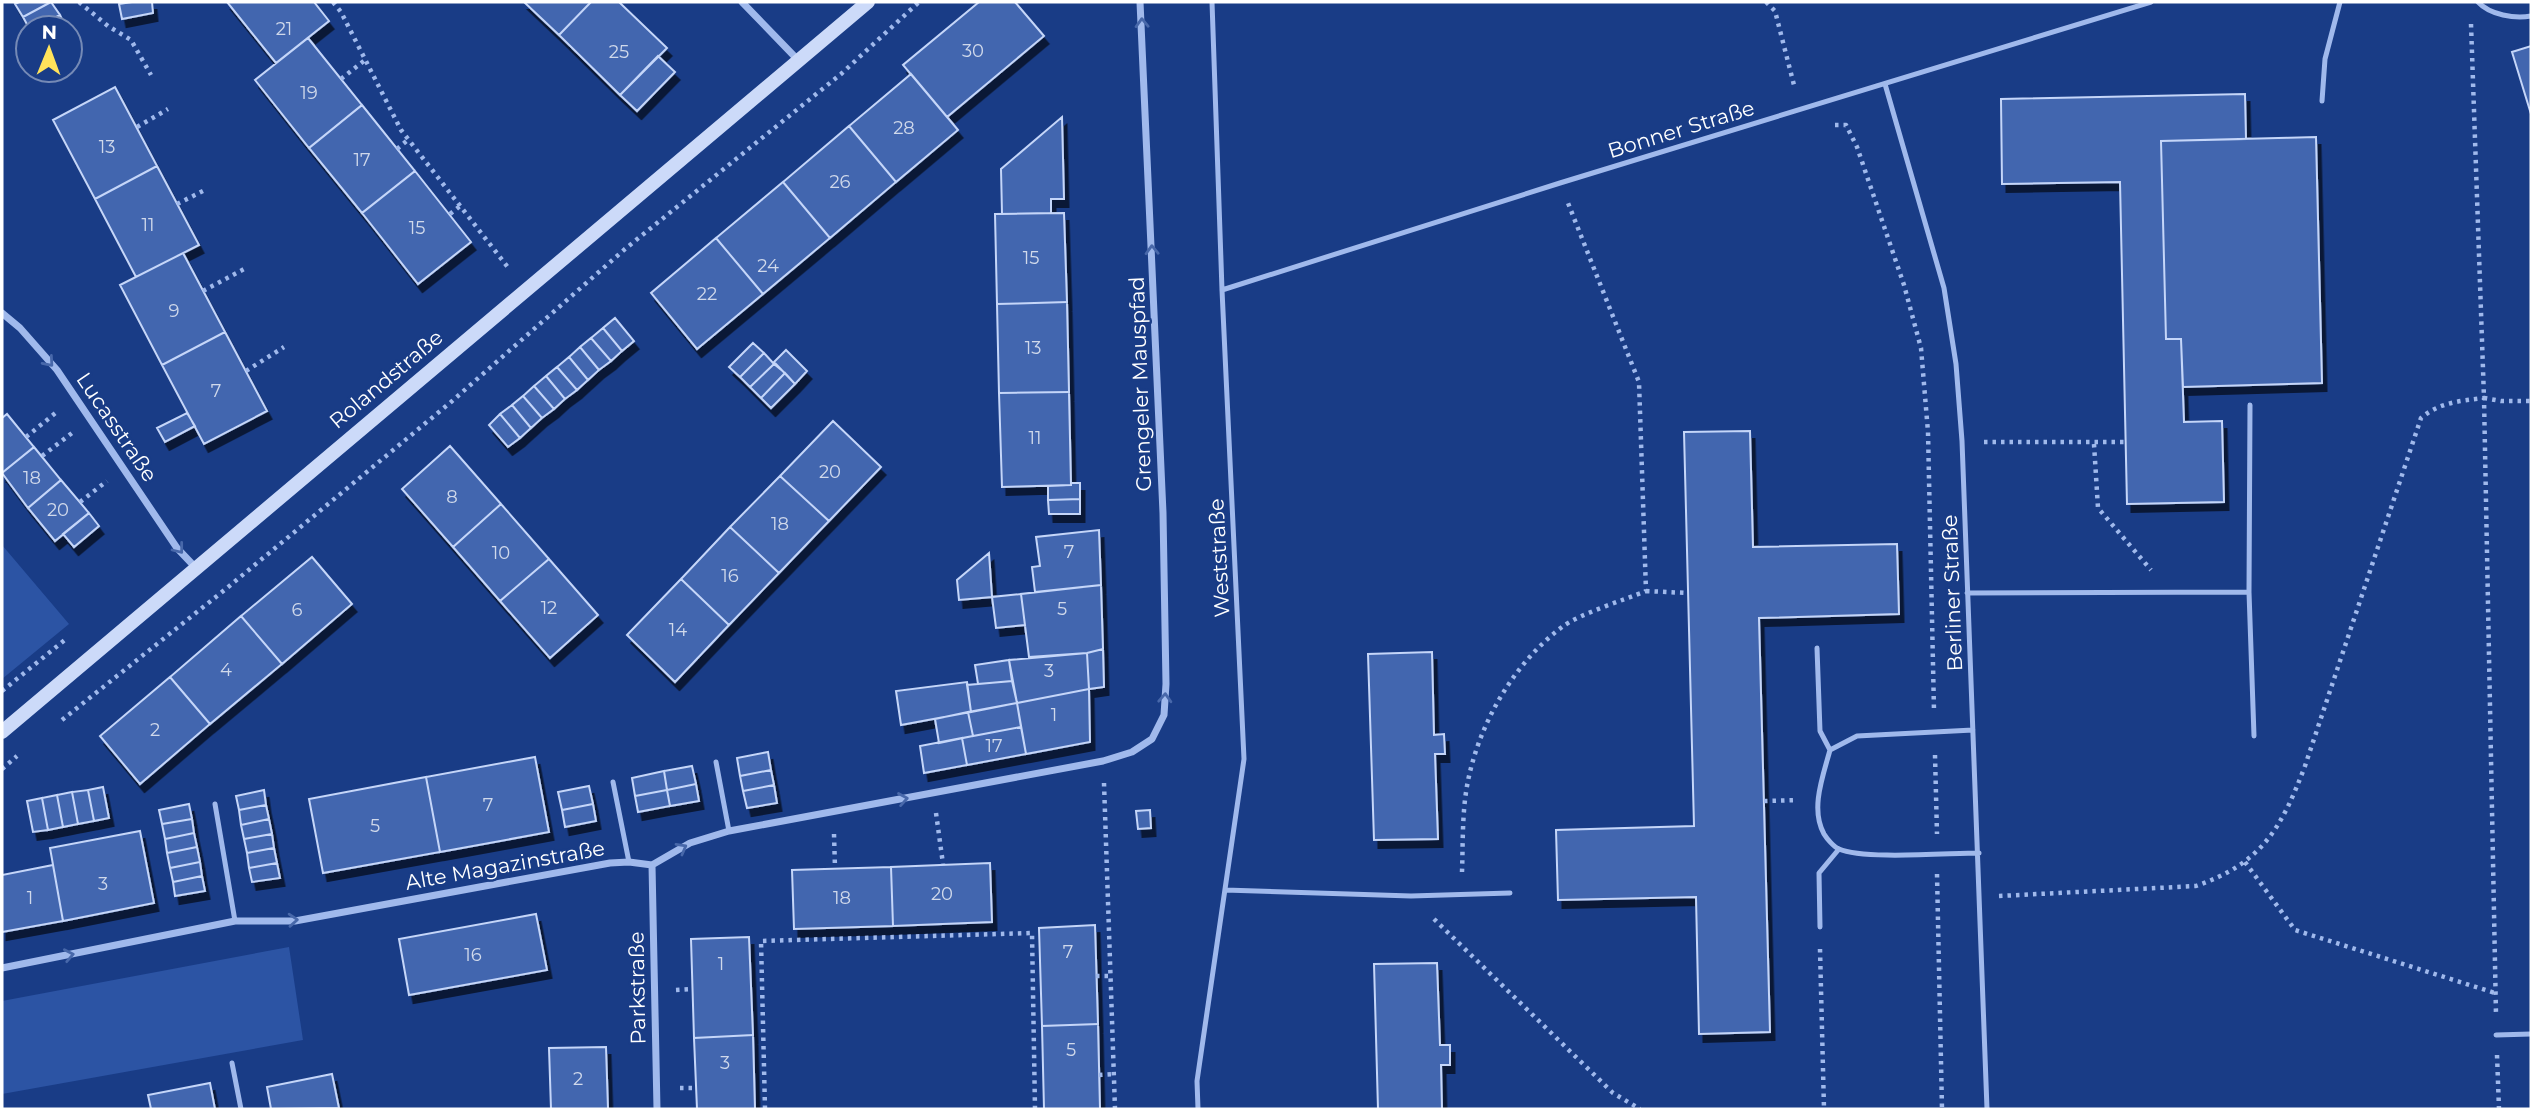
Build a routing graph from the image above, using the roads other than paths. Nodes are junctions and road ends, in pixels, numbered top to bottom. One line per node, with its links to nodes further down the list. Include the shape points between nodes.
1 (742, 2): 9 (street)
2 (868, 2): 9 (main road, Rolandstraße)
3 (1140, 2): 26 (street, Grengeler Mauspfad, one-way to 3, via 1103,761 1132,752 1152,739 1164,715 1163,513)
4 (1212, 2): 12 (lane, Weststraße)
5 (2151, 2): 10 (lane, Bonner Straße)
6 (2340, 2): 11 (lane, via 2325,59)
7 (2478, 2): 8 (lane, via 2518,19)
8 (2531, 16)
9 (798, 60): 15 (main road, Rolandstraße)
10 (1885, 84): 12 (lane, Bonner Straße); 17 (lane, Berliner Straße, via 1944,288 1962,441)
11 (2322, 101)
12 (1222, 290): 31 (lane, Weststraße, via 1244,759)
13 (2, 313): 15 (street, Lucasstraße, one-way to 15, via 57,370)
14 (2250, 405): 16 (lane)
15 (194, 567): 20 (main road, Rolandstraße)
16 (2249, 592): 17 (lane); 21 (lane)
17 (1967, 593): 19 (lane, Berliner Straße)
18 (1817, 648): 22 (lane, via 1820,731)
19 (1973, 730): 22 (lane, via 1857,736); 28 (lane, Berliner Straße)
20 (2, 732)
21 (2254, 736)
22 (1830, 750): 27 (lane, via 1818,807 1825,837)
23 (716, 762): 26 (lane)
24 (613, 782): 29 (lane)
25 (215, 804): 33 (lane)
26 (729, 831): 30 (street, one-way to 26, via 690,843)
27 (1839, 849): 28 (lane, via 1871,854); 34 (lane, via 1819,873)
28 (1979, 853): 42 (lane, Berliner Straße)
29 (629, 862): 30 (street, Alte Magazinstraße); 33 (street, Alte Magazinstraße, one-way to 29, via 295,921)
30 (652, 865): 40 (street, Parkstraße)
31 (1225, 890): 32 (lane); 41 (lane, Weststraße, via 1197,1081)
32 (1510, 894)
33 (235, 921): 35 (street, Alte Magazinstraße, one-way to 33)
34 (1820, 927)
35 (2, 968)
36 (2531, 1034): 37 (lane)
37 (2496, 1035)
38 (233, 1063): 39 (lane)
39 (241, 1109)
40 (657, 1109)
41 (1198, 1109)
42 (1987, 1109)

